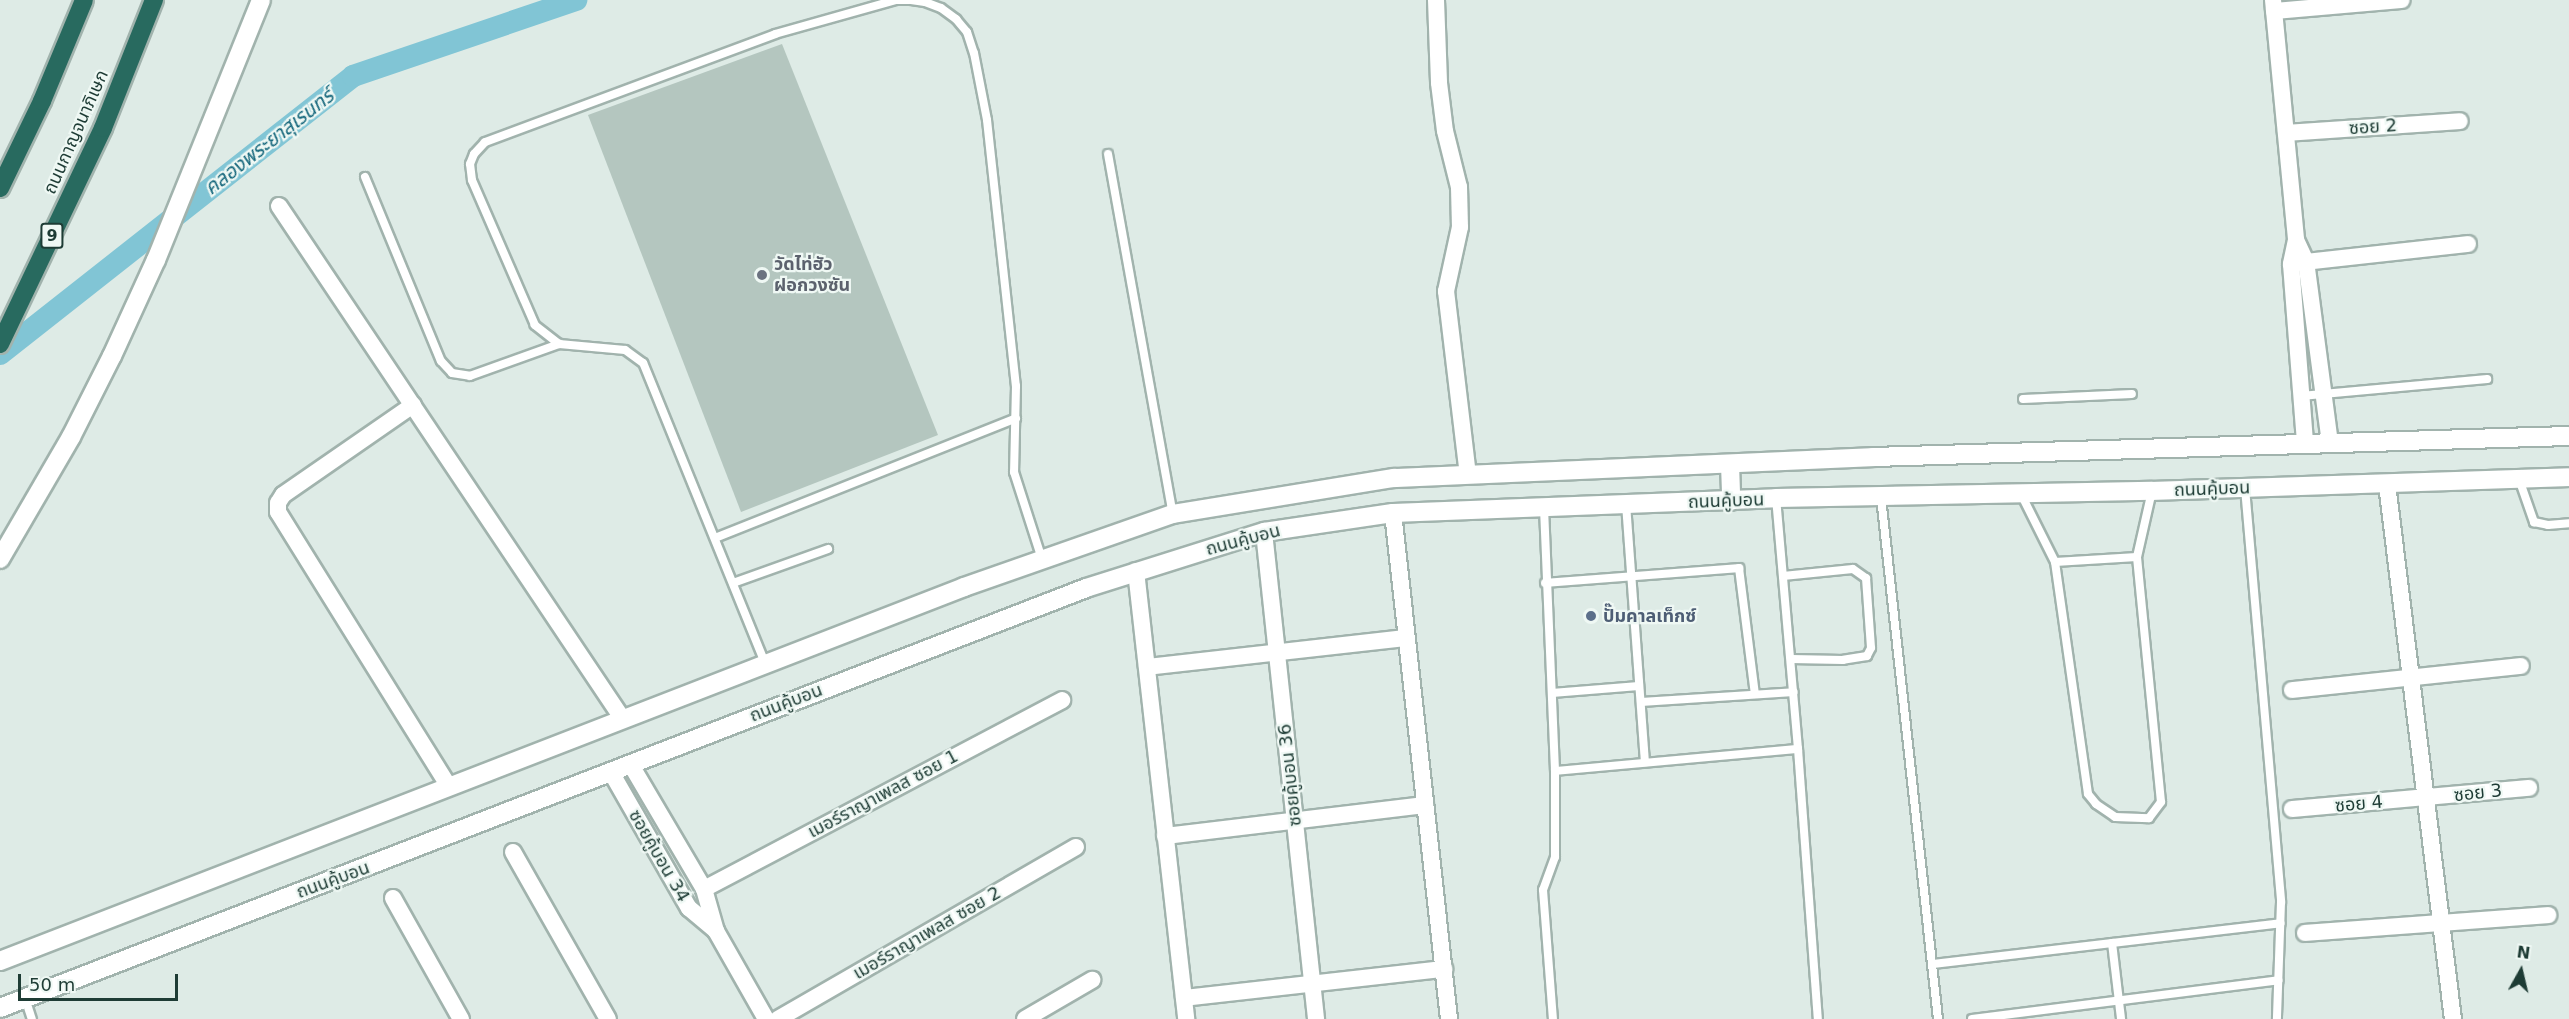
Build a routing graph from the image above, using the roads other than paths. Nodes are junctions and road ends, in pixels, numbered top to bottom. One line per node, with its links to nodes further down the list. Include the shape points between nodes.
1 (84, 0): 12 (highway)
2 (154, 0): 16 (highway, ถนนกาญจนาภิเษก / 9, via 103,128)
3 (261, 0): 48 (main road, via 156,260 70,437)
4 (910, 0): 17 (lane, via 896,0 775,34 485,142 470,164 472,180 535,325); 24 (lane, via 941,8 956,20 967,32 974,53 988,131 1016,386)
5 (1436, 0): 29 (street, via 1439,83 1445,131 1459,187 1460,227 1446,291)
6 (2402, 0): 7 (street)
7 (2274, 6): 9 (street)
8 (2460, 121): 9 (street, ซอย 2)
9 (2286, 133): 15 (street)
10 (1108, 154): 42 (lane)
11 (364, 177): 17 (lane, via 441,362 452,373 470,375)
12 (0, 188)
13 (279, 206): 23 (street)
14 (2468, 244): 15 (street)
15 (2299, 262): 20 (street); 21 (street)
16 (0, 344)
17 (559, 344): 45 (lane, via 625,350 643,363)
18 (2487, 379): 20 (lane)
19 (2132, 394): 22 (lane)
20 (2324, 394): 21 (lane); 27 (street)
21 (2301, 396): 26 (street)
22 (2023, 399)
23 (412, 405): 70 (street); 76 (street, via 283,495 278,512)
24 (1016, 418): 45 (lane); 49 (lane, via 1014,472)
25 (2569, 436): 27 (main road, ถนนคู้บอน)
26 (2305, 443): 27 (main road, ถนนคู้บอน); 28 (main road, ถนนคู้บอน)
27 (2330, 443)
28 (1730, 464): 29 (main road, ถนนคู้บอน); 38 (main road)
29 (1468, 475): 42 (main road, ถนนคู้บอน, via 1394,477)
30 (2569, 477): 31 (main road, ถนนคู้บอน)
31 (2518, 479): 32 (main road, ถนนคู้บอน); 43 (lane, via 2534,522)
32 (2387, 484): 33 (main road, ถนนคู้บอน); 62 (street)
33 (2245, 488): 34 (main road, ถนนคู้บอน); 89 (lane)
34 (2152, 491): 35 (main road, ถนนคู้บอน); 47 (lane)
35 (2021, 494): 36 (main road, ถนนคู้บอน); 50 (lane)
36 (1881, 497): 37 (main road, ถนนคู้บอน); 94 (lane)
37 (1776, 498): 38 (main road, ถนนคู้บอน); 53 (lane)
38 (1731, 501): 39 (main road, ถนนคู้บอน)
39 (1626, 504): 40 (main road, ถนนคู้บอน); 52 (lane)
40 (1544, 508): 41 (main road, ถนนคู้บอน); 55 (lane)
41 (1393, 513): 44 (main road, ถนนคู้บอน); 56 (street)
42 (1173, 514): 49 (main road, ถนนคู้บอน)
43 (2569, 523)
44 (1264, 532): 51 (main road, ถนนคู้บอน); 57 (street, ซอยคู้บอน 36)
45 (715, 538): 54 (lane)
46 (828, 549): 54 (lane)
47 (2137, 557): 50 (lane); 50 (lane, via 2161,802 2149,818 2115,818 2088,794)
48 (0, 559)
49 (1042, 559): 59 (main road, ถนนคู้บอน)
50 (2055, 562)
51 (1136, 571): 61 (street); 73 (main road, ถนนคู้บอน)
52 (1631, 576): 55 (lane); 63 (lane); 67 (lane, via 1739,568)
53 (1783, 576): 58 (lane); 58 (lane, via 1853,569 1866,578 1871,648 1867,656 1843,660)
54 (733, 583): 59 (lane)
55 (1545, 583): 66 (lane)
56 (1406, 638): 57 (street); 79 (street)
57 (1276, 652): 61 (street); 81 (street, ซอยคู้บอน 36)
58 (1791, 659): 65 (lane)
59 (765, 663): 70 (main road, ถนนคู้บอน)
60 (2521, 666): 62 (street)
61 (1147, 667): 82 (street)
62 (2412, 676): 64 (street); 78 (street)
63 (1639, 686): 66 (lane); 69 (lane)
64 (2292, 690)
65 (1794, 692): 67 (lane); 71 (lane)
66 (1552, 693): 74 (lane)
67 (1755, 694): 69 (lane)
68 (1062, 700): 85 (street, เมอร์ราญาเพลส ซอย 1)
69 (1641, 702): 72 (lane)
70 (622, 718): 76 (main road, ถนนคู้บอน)
71 (1798, 749): 72 (lane); 113 (lane)
72 (1645, 762): 74 (lane)
73 (631, 765): 75 (main road, ถนนคู้บอน); 85 (street, ซอยคู้บอน 34)
74 (1555, 771): 112 (lane, via 1555,857 1543,890)
75 (611, 772): 90 (street, ซอยคู้บอน 34, via 689,909); 99 (main road, ถนนคู้บอน)
76 (449, 787): 93 (main road, ถนนคู้บอน)
77 (2529, 788): 78 (street, ซอย 3)
78 (2427, 798): 80 (street, ซอย 4); 88 (street)
79 (1425, 806): 81 (street); 95 (street)
80 (2292, 809)
81 (1295, 821): 82 (street); 98 (street, ซอยคู้บอน 36)
82 (1165, 836): 100 (street)
83 (1076, 847): 108 (street, เมอร์ราญาเพลส ซอย 2)
84 (513, 852): 106 (street)
85 (704, 889): 90 (street, ซอยคู้บอน 34)
86 (393, 898): 105 (street)
87 (2548, 915): 88 (street)
88 (2441, 922): 91 (street); 118 (street)
89 (2281, 923): 92 (lane); 96 (lane)
90 (716, 931): 107 (street, ซอยคู้บอน 34)
91 (2305, 933)
92 (2112, 943): 94 (lane); 101 (lane)
93 (0, 961)
94 (1933, 964): 114 (lane)
95 (1444, 969): 98 (street); 111 (street)
96 (2279, 980): 101 (lane); 117 (lane)
97 (1092, 981): 103 (street)
98 (1312, 982): 100 (street); 110 (street, ซอยคู้บอน 36)
99 (24, 998): 102 (main road, ถนนคู้บอน); 104 (lane)
100 (1184, 998): 109 (street)
101 (2119, 1000): 115 (lane); 116 (lane)
102 (0, 1008)
103 (1034, 1016)
104 (32, 1019)
105 (461, 1019)
106 (608, 1019)
107 (766, 1019)
108 (778, 1019)
109 (1186, 1019)
110 (1316, 1019)
111 (1449, 1019)
112 (1553, 1019)
113 (1818, 1019)
114 (1938, 1019)
115 (1972, 1019)
116 (2121, 1019)
117 (2277, 1019)
118 (2453, 1019)

